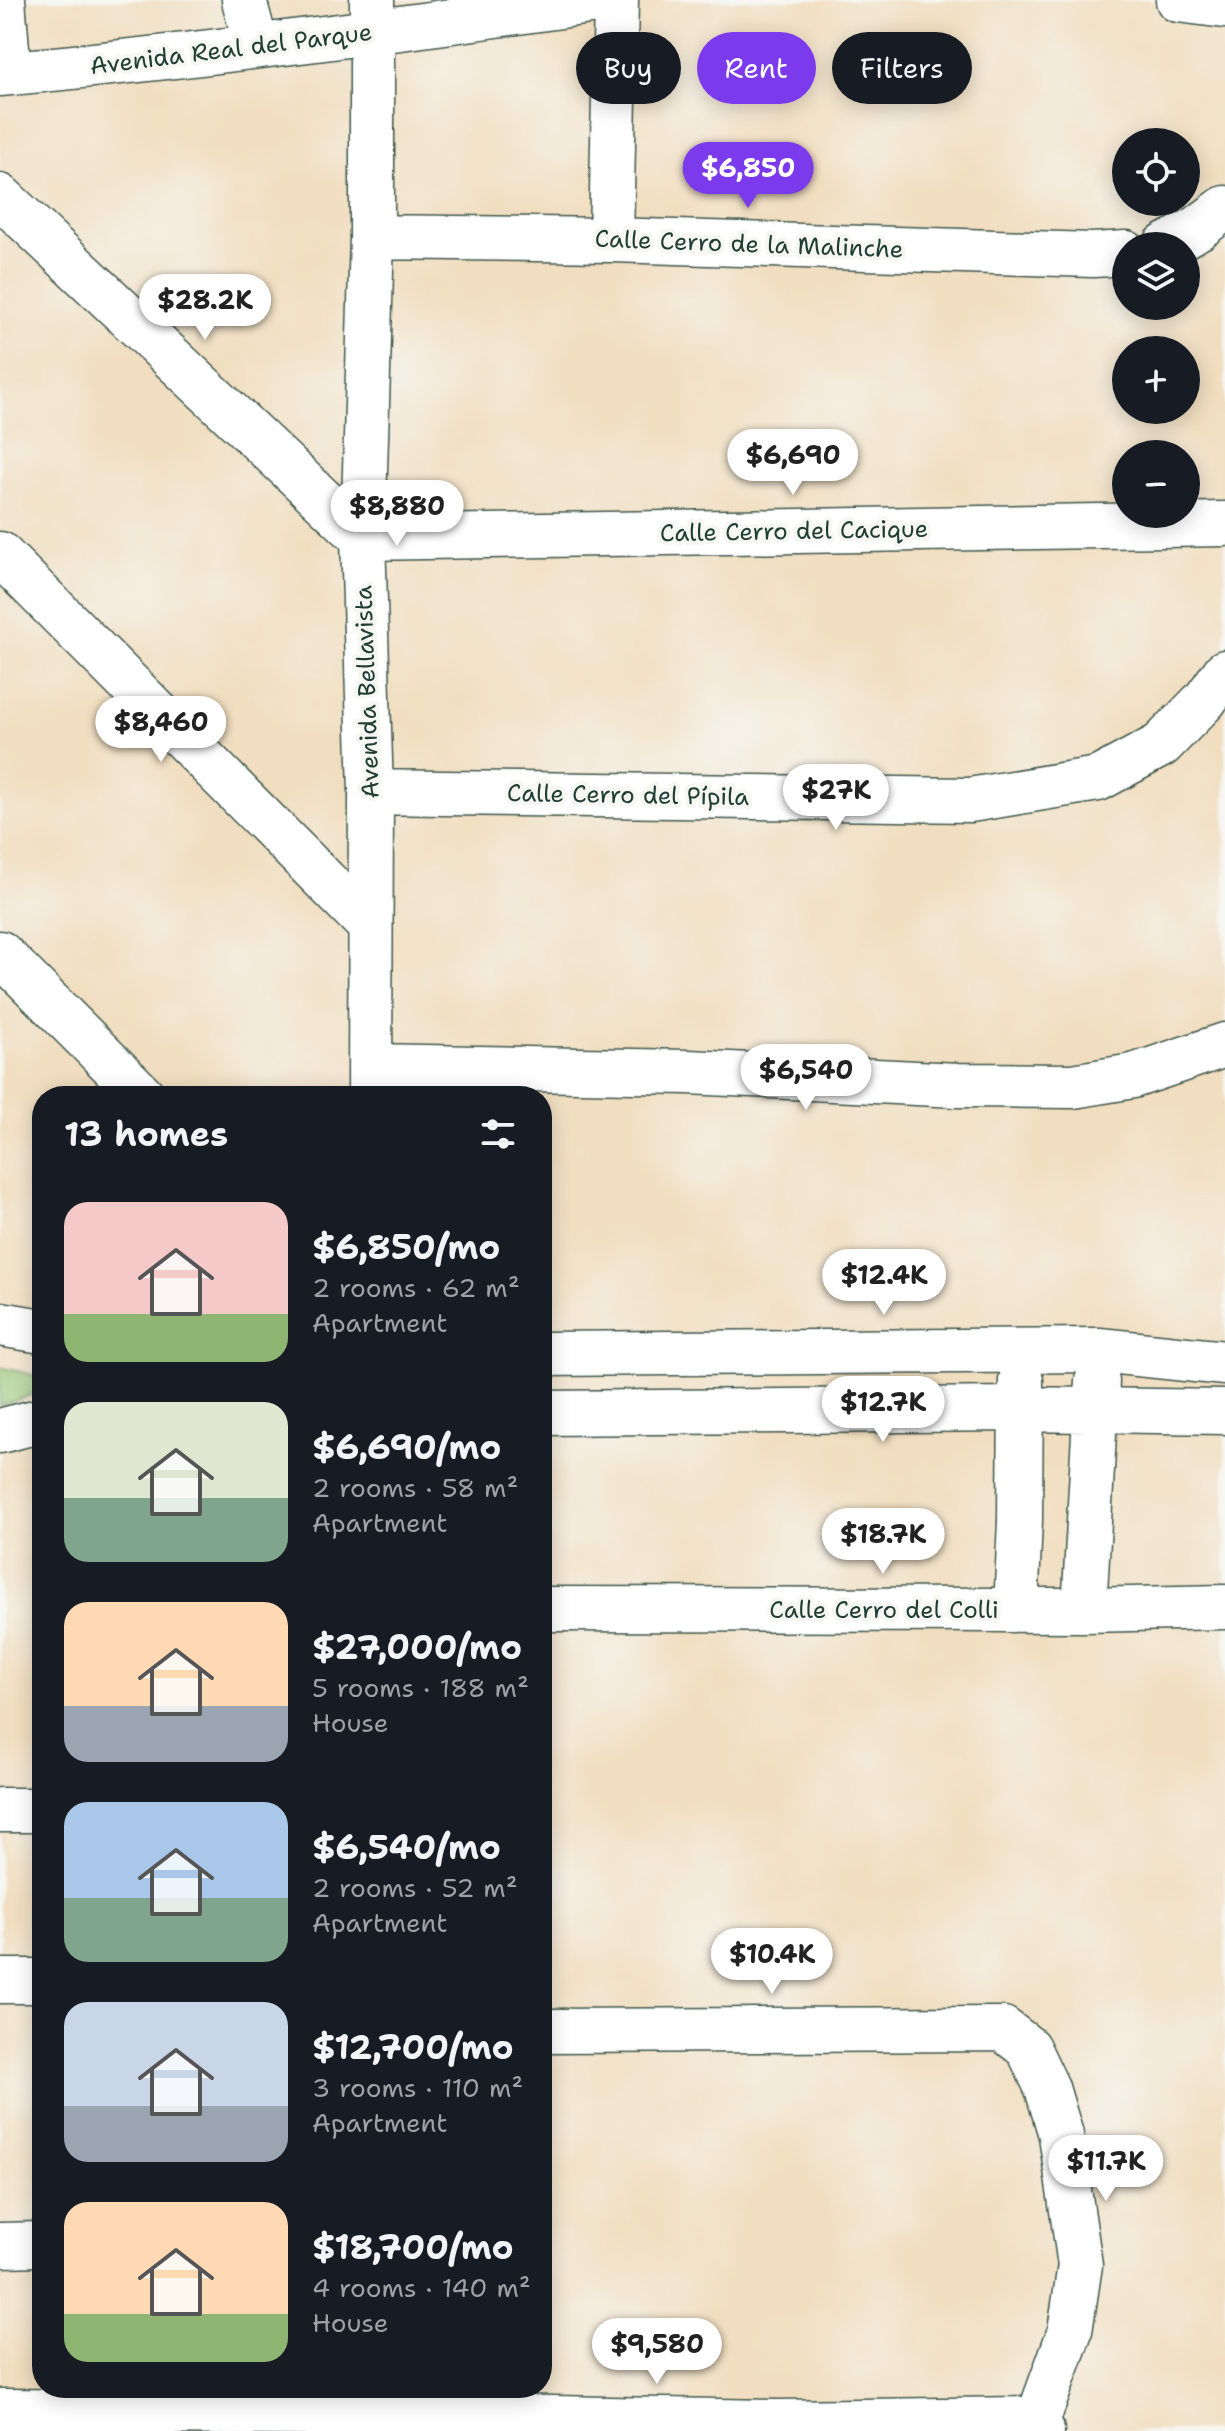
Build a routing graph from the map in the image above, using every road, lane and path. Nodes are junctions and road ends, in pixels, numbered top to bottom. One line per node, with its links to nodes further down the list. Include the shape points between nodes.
1 (3, 0): 9 (street)
2 (244, 0): 8 (street)
3 (604, 0): 7 (street, Avenida Real del Parque)
4 (616, 0): 14 (street)
5 (1178, 0): 6 (street)
6 (1225, 6)
7 (372, 16): 8 (street, Avenida Real del Parque); 13 (street, Avenida Bellavista)
8 (256, 45): 9 (street, Avenida Real del Parque)
9 (4, 73)
10 (0, 196): 17 (street)
11 (1225, 208): 12 (street)
12 (1191, 232)
13 (372, 237): 14 (street, Calle Cerro de la Malinche); 17 (street, Avenida Bellavista)
14 (611, 240): 15 (street, Calle Cerro de la Malinche)
15 (1112, 254)
16 (1225, 524): 17 (street, Calle Cerro del Cacique)
17 (363, 538): 20 (street, Avenida Bellavista)
18 (0, 554): 21 (street)
19 (1225, 672): 20 (street, Calle Cerro del Pípila, via 1161,745 1098,779 970,800)
20 (371, 792): 21 (street, Avenida Bellavista)
21 (370, 926): 24 (street, Avenida Bellavista)
22 (0, 953): 25 (street)
23 (1225, 1045): 24 (street, via 1133,1076 1073,1086 688,1072)
24 (370, 1081)
25 (133, 1086)
26 (0, 1324): 27 (street)
27 (32, 1329)
28 (1022, 1349): 29 (street); 30 (street); 32 (street)
29 (1099, 1350): 31 (street); 33 (street)
30 (552, 1354)
31 (1224, 1363)
32 (1020, 1409): 33 (street); 35 (street); 40 (street)
33 (1096, 1411): 34 (street); 41 (street)
34 (1225, 1412)
35 (552, 1413)
36 (32, 1423): 37 (street)
37 (0, 1431)
38 (1225, 1607): 41 (street, Calle Cerro del Colli)
39 (552, 1609): 40 (street, Calle Cerro del Colli)
40 (1016, 1610): 41 (street, Calle Cerro del Colli)
41 (1084, 1610)
42 (0, 1810): 43 (street)
43 (32, 1810)
44 (0, 1981): 45 (street)
45 (32, 1981)
46 (552, 2031): 52 (street, via 1003,2029 1028,2048 1061,2135 1080,2265 1070,2331)
47 (32, 2244): 48 (street)
48 (0, 2245)
49 (0, 2411): 50 (street)
50 (275, 2411): 51 (street)
51 (548, 2425): 53 (street)
52 (1040, 2425): 53 (street)
53 (776, 2427)

